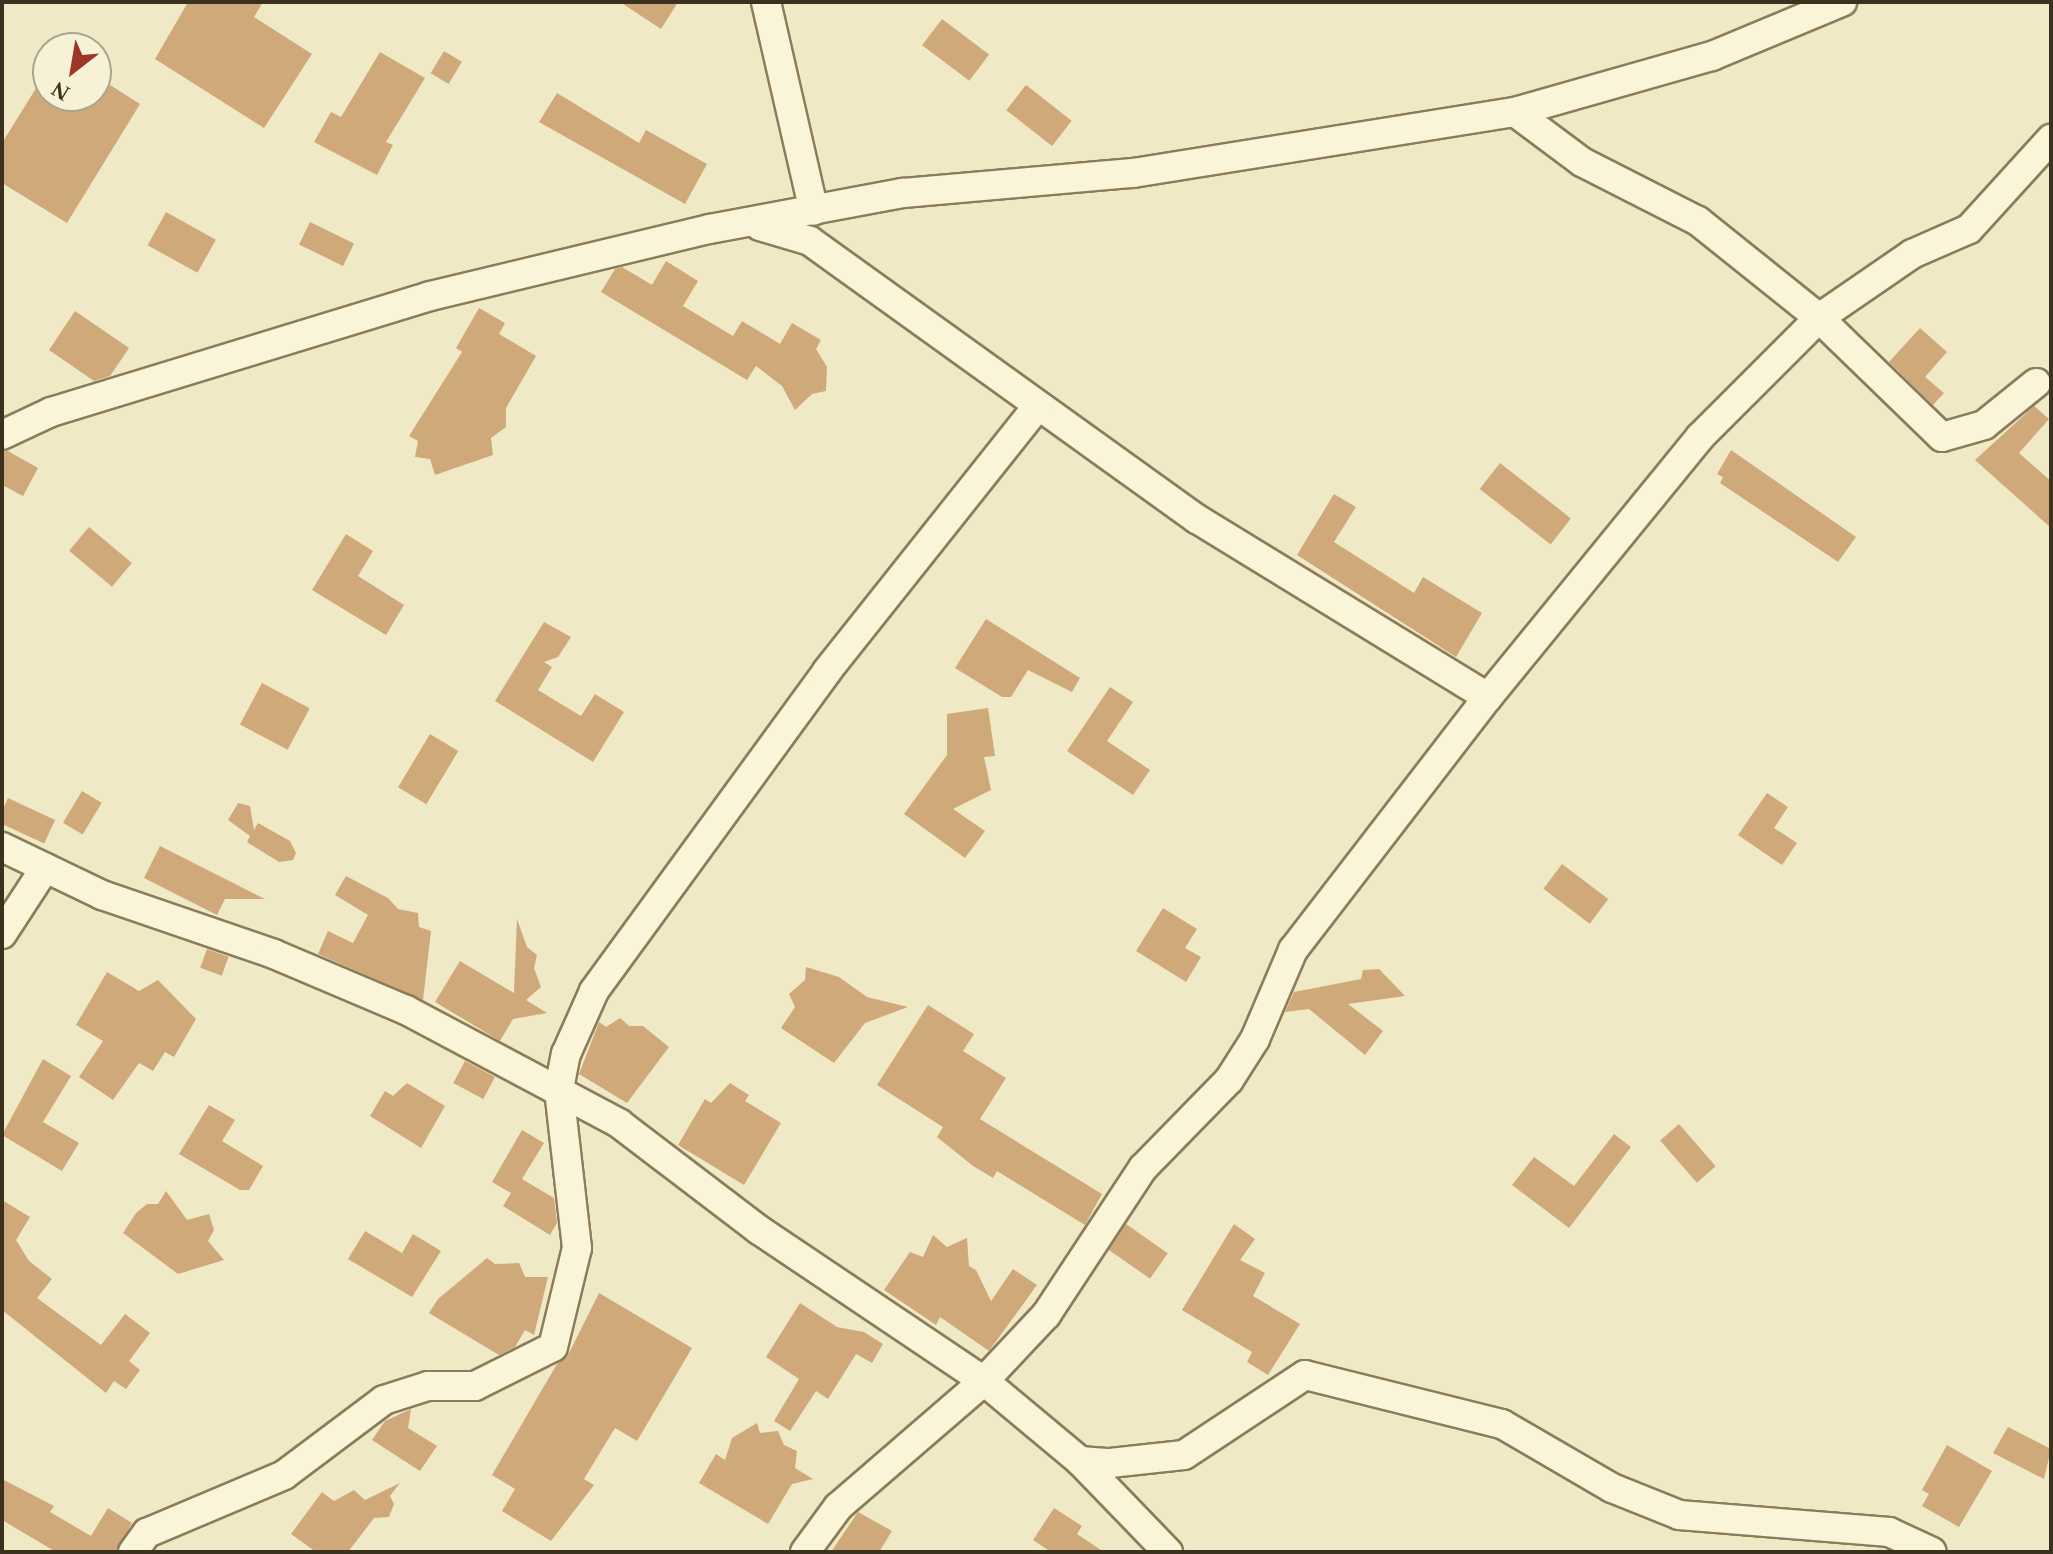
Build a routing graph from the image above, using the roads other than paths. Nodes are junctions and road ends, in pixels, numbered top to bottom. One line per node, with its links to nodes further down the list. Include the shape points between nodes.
1 (766, 2): 5 (street)
2 (1842, 2): 3 (street, via 1712,56)
3 (1515, 112): 5 (street, via 1133,173 903,193); 7 (street, via 1582,162 1698,221)
4 (2051, 139): 7 (street, via 1969,229 1912,254)
5 (814, 211): 6 (street)
6 (752, 224): 9 (street, via 810,241); 10 (street, via 710,229 430,296 51,412)
7 (1819, 318): 8 (street, via 1942,437 1984,425); 11 (street, via 1700,437)
8 (2036, 383)
9 (1036, 408): 11 (street, via 1197,519); 15 (street, via 827,671 594,991 566,1054)
10 (2, 435)
11 (1488, 697): 16 (street, via 1293,950 1255,1039 1229,1080 1143,1168 1046,1315)
12 (2, 847): 13 (street)
13 (45, 868): 14 (street); 15 (street, via 102,895 274,954 406,1010)
14 (2, 934)
15 (559, 1089): 16 (street, via 620,1124 759,1230); 18 (street, via 577,1248 553,1347 475,1386 428,1386 384,1400 284,1475 147,1533)
16 (984, 1381): 17 (street); 19 (street, via 838,1507)
17 (1080, 1461): 20 (street); 21 (street, via 1184,1455 1305,1375 1502,1424 1612,1488 1679,1515 1889,1532)
18 (133, 1552)
19 (805, 1552)
20 (1168, 1552)
21 (1932, 1552)

